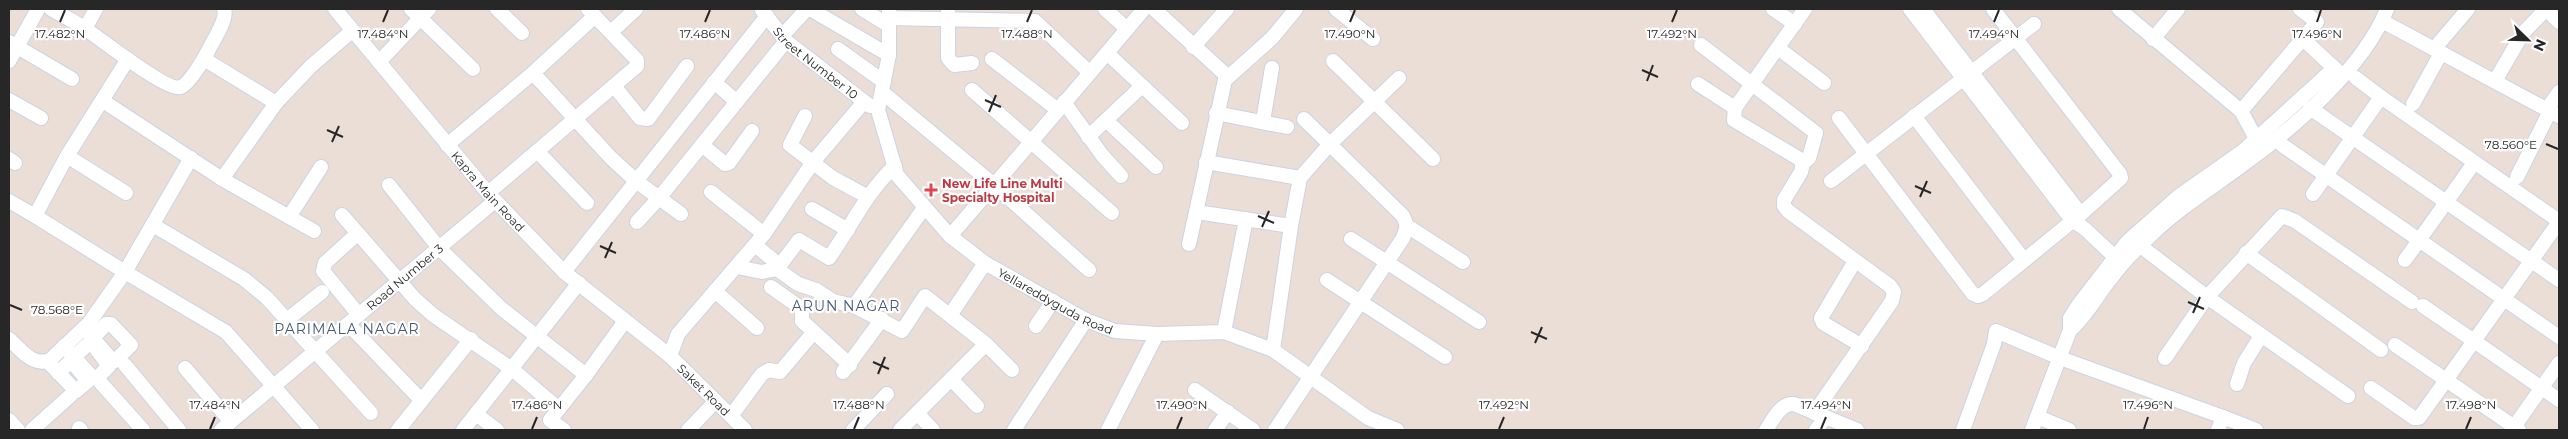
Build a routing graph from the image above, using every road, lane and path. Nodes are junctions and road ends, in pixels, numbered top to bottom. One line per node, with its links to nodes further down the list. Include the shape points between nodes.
1 (38, 9): 45 (street)
2 (51, 9): 35 (street)
3 (96, 9): 35 (street)
4 (334, 9): 37 (street, Kapra Main Road)
5 (497, 9): 39 (street)
6 (636, 9): 38 (street)
7 (809, 9): 42 (street); 52 (street)
8 (862, 9): 31 (street)
9 (1105, 9): 36 (street)
10 (1144, 9): 36 (street)
11 (1154, 9): 47 (street)
12 (1227, 9): 47 (street)
13 (1296, 9): 69 (street, via 1272,38)
14 (1336, 9): 40 (street)
15 (1773, 9): 33 (street)
16 (1805, 9): 33 (street)
17 (1910, 9): 65 (street)
18 (1923, 9): 65 (street)
19 (1993, 9): 41 (street)
20 (2119, 9): 43 (street)
21 (2178, 9): 43 (street)
22 (2300, 9): 44 (street, via 2317,22)
23 (2468, 9): 50 (street)
24 (2546, 9): 32 (street); 70 (street, via 2523,33)
25 (420, 12): 58 (street); 62 (street)
26 (591, 12): 38 (street, Road Number 3); 64 (street)
27 (765, 13): 42 (street, Street Number 10); 71 (street)
28 (224, 14): 54 (street)
29 (947, 14): 31 (street); 59 (street, via 950,62 954,65); 63 (street, via 1035,21)
30 (2384, 15): 50 (street); 66 (street)
31 (888, 17): 52 (street)
32 (2559, 22)
33 (1795, 24): 48 (street)
34 (2034, 24): 41 (street)
35 (85, 29): 53 (street)
36 (1127, 29): 51 (street)
37 (352, 31): 58 (street, Kapra Main Road); 85 (street, via 311,66)
38 (611, 32): 75 (street, Road Number 3, via 637,60 637,66)
39 (522, 33)
40 (1373, 38)
41 (2016, 38): 65 (street); 151 (street, via 2120,174 2118,181)
42 (784, 39): 83 (street); 86 (street, Street Number 10)
43 (2153, 39): 92 (street)
44 (2303, 39): 66 (street); 92 (street)
45 (13, 44): 56 (street); 68 (street)
46 (1701, 45): 74 (street)
47 (1192, 47): 69 (street)
48 (1778, 48): 72 (street); 74 (street)
49 (838, 49): 77 (street)
50 (2437, 51): 70 (street); 87 (street)
51 (1107, 53): 63 (street); 76 (street)
52 (889, 55): 77 (street)
53 (128, 59): 54 (street, via 155,78 173,88 180,88); 82 (street)
54 (204, 59): 85 (street)
55 (992, 59): 88 (street)
56 (9, 61)
57 (1333, 61): 84 (street)
58 (379, 62): 111 (street, Kapra Main Road)
59 (972, 63)
60 (687, 66): 75 (street, via 648,120 640,118)
61 (1272, 68): 101 (street)
62 (473, 69)
63 (1089, 72): 88 (street)
64 (533, 73): 99 (street); 111 (street)
65 (1967, 75): 96 (street); 151 (street)
66 (2349, 77): 80 (street); 90 (street); 109 (street, via 2330,72)
67 (1399, 78): 84 (street)
68 (72, 79)
69 (1225, 80): 94 (street)
70 (2495, 81): 93 (street)
71 (714, 82): 83 (street); 131 (street)
72 (1824, 83)
73 (1698, 84): 89 (street)
74 (1752, 85): 89 (street); 121 (street, via 1816,133 1809,158)
75 (614, 86): 99 (street, Road Number 3)
76 (1142, 86): 102 (street); 103 (street)
77 (883, 87): 91 (street); 134 (street)
78 (972, 90): 108 (street)
79 (2559, 92): 93 (street)
80 (2381, 97): 106 (street); 122 (street)
81 (9, 100): 97 (street)
82 (103, 101): 116 (street); 117 (street)
83 (736, 101): 112 (street)
84 (1373, 102): 113 (street); 118 (street)
85 (276, 103): 130 (street)
86 (863, 103): 91 (street, Street Number 10); 119 (street)
87 (2413, 104)
88 (1061, 106): 107 (street); 108 (street)
89 (1735, 108): 121 (street, via 1734,120)
90 (2310, 108): 106 (street); 109 (street)
91 (878, 110): 123 (street, Yellareddyguda Road)
92 (2241, 111): 109 (street)
93 (2552, 112): 128 (street)
94 (1216, 113): 101 (street); 120 (street)
95 (805, 116): 119 (street, via 790,145)
96 (1914, 116): 115 (street); 171 (street)
97 (42, 118)
98 (1839, 118): 115 (street)
99 (574, 119): 114 (street, Road Number 3); 131 (street)
100 (1304, 119): 113 (street)
101 (1263, 121): 104 (street)
102 (1105, 122): 107 (street); 125 (street)
103 (1182, 123)
104 (1287, 127)
105 (752, 131): 112 (street, via 729,163 725,164)
106 (2353, 136): 127 (street); 142 (street)
107 (1088, 137): 126 (street)
108 (1031, 144): 134 (street); 147 (street)
109 (2259, 144): 166 (street, via 2178,196)
110 (2282, 144): 127 (street)
111 (447, 145): 138 (street, Kapra Main Road)
112 (702, 145): 140 (street)
113 (1329, 145): 129 (street); 158 (street, via 1403,216)
114 (537, 151): 138 (street, Road Number 3); 143 (street)
115 (1866, 154): 132 (street); 171 (street, via 1973,294 1983,294)
116 (67, 156): 136 (street); 149 (street)
117 (191, 158): 130 (street); 156 (street)
118 (1433, 159)
119 (813, 162): 139 (street); 163 (street)
120 (1206, 162): 129 (street); 146 (street)
121 (1803, 163): 174 (street, via 1784,206)
122 (2474, 163): 142 (street); 154 (street)
123 (896, 166): 139 (street); 144 (street, Yellareddyguda Road, via 897,175)
124 (321, 167): 152 (street)
125 (1156, 167)
126 (1121, 176)
127 (2326, 176): 137 (street); 165 (street)
128 (2517, 176)
129 (1300, 178): 157 (street)
130 (222, 179): 152 (street)
131 (636, 181): 140 (street); 182 (street)
132 (1831, 181)
133 (389, 185): 168 (street)
134 (994, 185): 162 (street); 180 (street)
135 (711, 192): 163 (street)
136 (126, 193)
137 (2313, 194)
138 (492, 197): 168 (street, Road Number 3); 182 (street, Kapra Main Road)
139 (868, 197): 159 (street)
140 (659, 198): 148 (street); 155 (street)
141 (9, 202): 149 (street)
142 (2447, 202): 165 (street); 173 (street)
143 (587, 203)
144 (924, 208): 162 (street, Yellareddyguda Road); 194 (street)
145 (812, 209): 159 (street)
146 (1196, 212): 153 (street); 167 (street)
147 (1112, 213)
148 (681, 214)
149 (35, 216): 181 (street)
150 (342, 216): 161 (street)
151 (2078, 216): 170 (street, via 2086,229); 171 (street)
152 (290, 217): 160 (street)
153 (1246, 219): 157 (street); 205 (street)
154 (2559, 221): 173 (street)
155 (637, 222)
156 (152, 225): 181 (street); 196 (street, via 244,279)
157 (1291, 226): 220 (street)
158 (1407, 226): 176 (street, via 1403,238); 177 (street)
159 (848, 230): 179 (street, via 829,258 799,240)
160 (314, 231)
161 (357, 234): 185 (street); 198 (street, via 325,263 323,271)
162 (950, 236): 175 (street, Yellareddyguda Road)
163 (759, 239): 178 (street); 179 (street)
164 (1351, 239): 176 (street)
165 (2419, 240): 172 (street); 191 (street)
166 (2136, 242): 170 (street); 190 (street); 204 (street, via 2080,322)
167 (1189, 244)
168 (439, 248): 185 (street, Road Number 3); 211 (street)
169 (2246, 253): 190 (street); 214 (street, via 2277,219 2287,216); 221 (street)
170 (2115, 257): 204 (street, via 2074,311)
171 (2024, 260)
172 (2406, 260)
173 (2532, 260): 184 (street); 191 (street)
174 (1855, 261): 217 (street, via 1894,292 1892,301); 217 (street, via 1821,318)
175 (985, 262): 192 (street, Yellareddyguda Road); 195 (street)
176 (1386, 262): 193 (street); 201 (street)
177 (1463, 262)
178 (737, 267): 179 (street, via 762,272); 188 (street)
179 (776, 269): 194 (street, via 833,301)
180 (1089, 270)
181 (125, 272): 225 (street, via 88,333 69,352); 238 (street, via 226,332)
182 (564, 272): 186 (street, Kapra Main Road)
183 (1327, 280): 193 (street)
184 (2559, 280)
185 (397, 281): 198 (street, Road Number 3); 213 (street, via 433,314)
186 (579, 283): 200 (street, Kapra Main Road); 211 (street)
187 (770, 287): 206 (street, via 802,309 802,321)
188 (715, 291): 203 (street); 207 (street)
189 (322, 292): 196 (street)
190 (2207, 297): 209 (street); 224 (street)
191 (2504, 300): 210 (street); 214 (street)
192 (1053, 301): 199 (street, Yellareddyguda Road); 202 (street)
193 (1359, 302): 222 (street); 233 (street)
194 (854, 306): 197 (street)
195 (950, 314): 197 (street, via 925,296 902,331); 215 (street)
196 (288, 319): 218 (street)
197 (882, 319): 206 (street, via 846,368)
198 (354, 320): 218 (street, Road Number 3); 245 (street)
199 (1086, 320): 208 (street, Yellareddyguda Road, via 1115,331); 275 (street)
200 (625, 321): 219 (street, Kapra Main Road); 232 (street)
201 (1479, 322)
202 (1036, 326)
203 (757, 328)
204 (2070, 330): 223 (street)
205 (1224, 332): 208 (street, Yellareddyguda Road); 220 (street, Yellareddyguda Road)
206 (813, 333): 255 (street, via 780,372 769,370 762,374)
207 (678, 334): 219 (street); 219 (street)
208 (1153, 334): 276 (street)
209 (2261, 336): 237 (street, via 2244,363); 244 (street)
210 (2559, 337)
211 (537, 338): 229 (street); 232 (street)
212 (9, 339): 225 (street, via 33,361)
213 (471, 339): 229 (street); 245 (street)
214 (2474, 341): 235 (street); 240 (street)
215 (986, 344): 230 (street); 234 (street)
216 (2395, 345): 235 (street)
217 (1862, 346): 254 (street)
218 (316, 350): 238 (street, Road Number 3); 251 (street)
219 (662, 350): 247 (street, Saket Road)
220 (1273, 350): 233 (street, Yellareddyguda Road)
221 (2381, 350)
222 (1445, 357)
223 (2060, 358): 256 (street); 258 (street); 284 (street, via 1996,331)
224 (2164, 358)
225 (47, 361): 231 (street)
226 (2559, 363): 240 (street)
227 (125, 365): 265 (street)
228 (185, 368): 259 (street)
229 (512, 369): 249 (street); 253 (street)
230 (1012, 370)
231 (58, 373)
232 (586, 376): 249 (street)
233 (1309, 377): 279 (street); 280 (street, Yellareddyguda Road, via 1368,418)
234 (951, 379): 248 (street); 252 (street)
235 (2447, 381): 239 (street, via 2420,418 2414,418); 261 (street)
236 (100, 382): 264 (street)
237 (2237, 384)
238 (274, 386): 259 (street, Road Number 3); 260 (street)
239 (2371, 388)
240 (2542, 388): 246 (street); 261 (street)
241 (1195, 390): 250 (street)
242 (887, 394): 272 (street)
243 (72, 395): 263 (street)
244 (2348, 396)
245 (422, 400): 266 (street)
246 (2559, 400)
247 (715, 402): 255 (street, Saket Road); 270 (street)
248 (977, 406)
249 (559, 409): 269 (street, via 550,420)
250 (1228, 412): 277 (street); 278 (street)
251 (371, 413)
252 (917, 413): 273 (street); 274 (street)
253 (476, 414): 267 (street); 268 (street)
254 (1820, 415): 281 (street, via 1788,404); 282 (street); 283 (street)
255 (731, 416): 271 (street, Saket Road)
256 (2038, 417): 285 (street); 286 (street)
257 (9, 420): 262 (street)
258 (2221, 424): 287 (street)
259 (226, 426)
260 (306, 428)
261 (2517, 429)
262 (18, 430)
263 (32, 430)
264 (142, 430)
265 (179, 430)
266 (398, 430)
267 (463, 430)
268 (497, 430)
269 (564, 430)
270 (688, 430)
271 (745, 430)
272 (853, 430)
273 (900, 430)
274 (933, 430)
275 (1014, 430)
276 (1108, 430)
277 (1215, 430)
278 (1253, 430)
279 (1275, 430)
280 (1397, 430)
281 (1766, 430)
282 (1816, 430)
283 (1857, 430)
284 (1962, 430)
285 (2032, 430)
286 (2069, 430)
287 (2256, 430)

